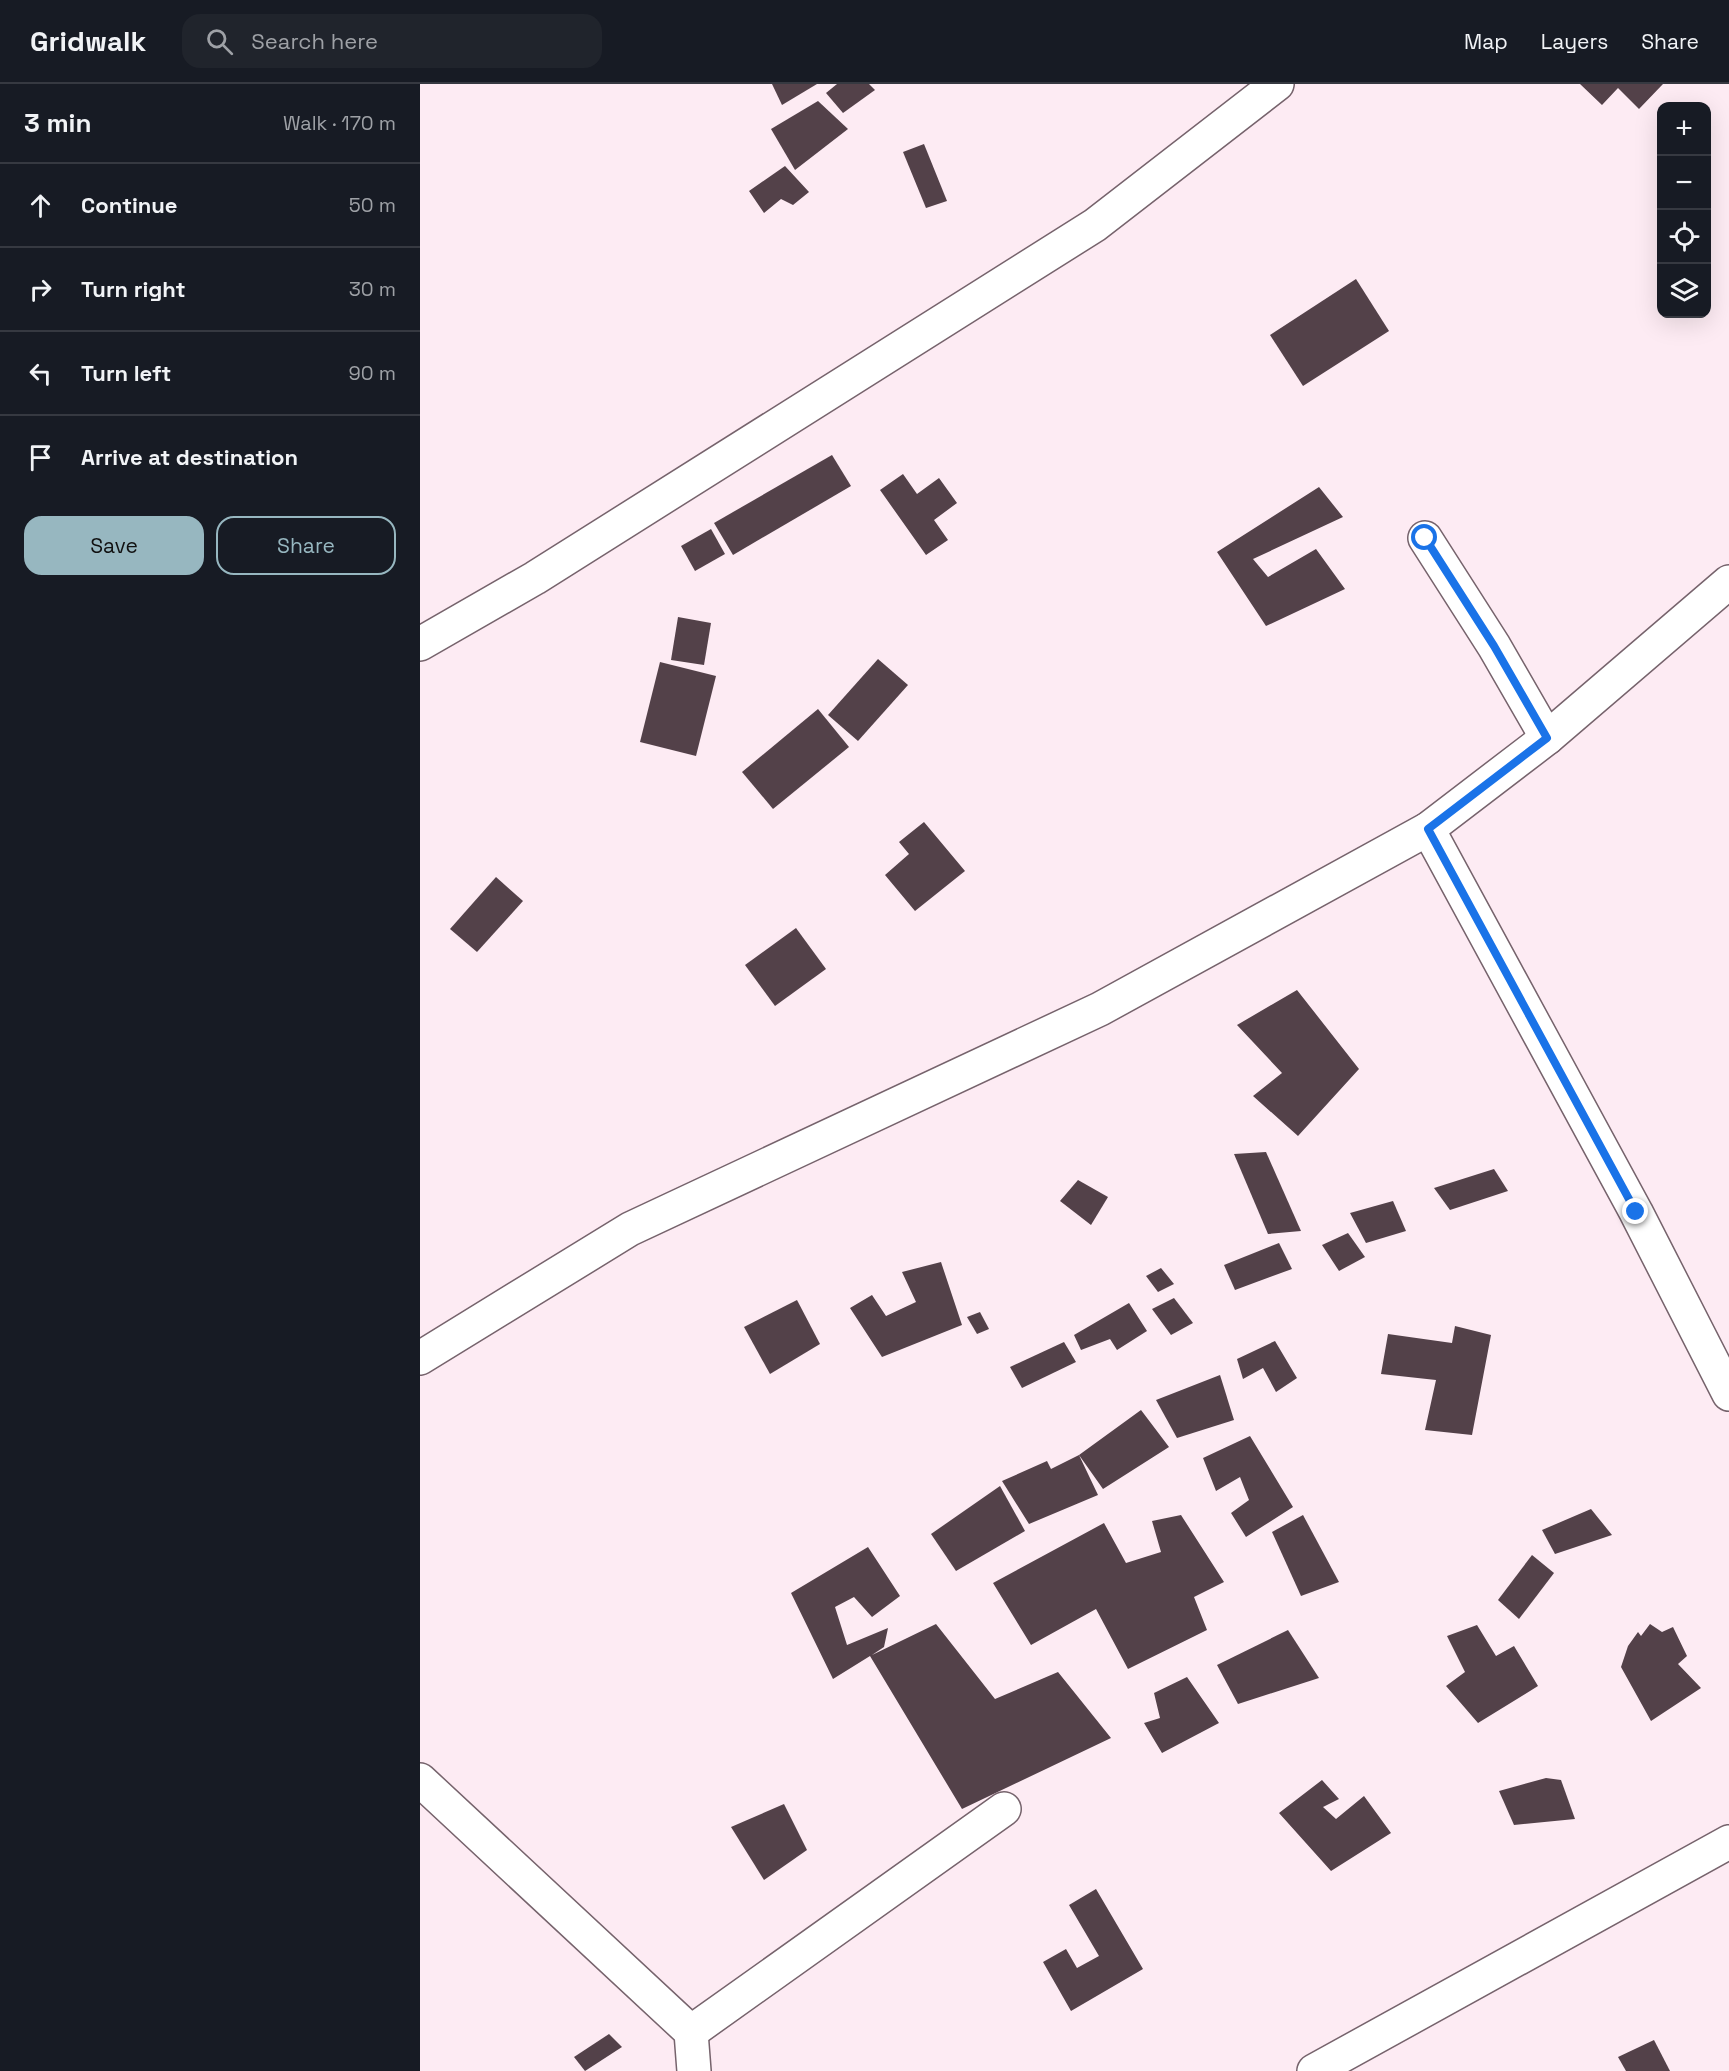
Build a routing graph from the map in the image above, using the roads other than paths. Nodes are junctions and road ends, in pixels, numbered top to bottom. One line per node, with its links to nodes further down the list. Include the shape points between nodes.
1 (1277, 84): 4 (street, via 1095,225 535,578)
2 (1425, 538): 5 (street)
3 (1729, 582): 5 (street)
4 (420, 644)
5 (1547, 738): 6 (street)
6 (1428, 829): 7 (street, via 1100,1009 630,1229); 8 (street, via 1636,1212)
7 (420, 1358)
8 (1729, 1394)
9 (420, 1780): 12 (street)
10 (1004, 1809): 12 (street)
11 (1729, 1842): 14 (street)
12 (692, 2032): 13 (street)
13 (694, 2071)
14 (1314, 2071)

